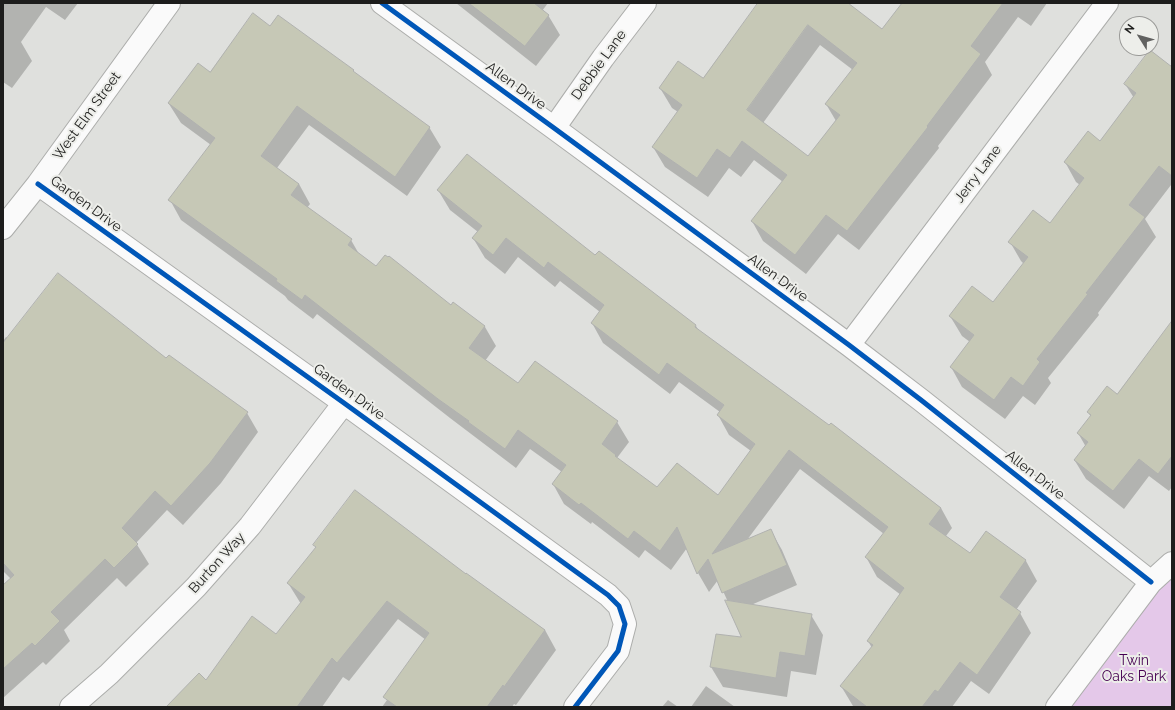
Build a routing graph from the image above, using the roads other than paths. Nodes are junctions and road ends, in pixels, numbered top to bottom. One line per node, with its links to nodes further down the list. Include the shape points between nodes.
1 (169, 3): 6 (street, West Elm Street)
2 (382, 3): 5 (street, Allen Drive)
3 (646, 3): 5 (street, Debbie Lane, via 603,58)
4 (1107, 3): 8 (street, Jerry Lane)
5 (554, 128): 8 (street, Allen Drive)
6 (38, 184): 7 (street, West Elm Street); 9 (street, Garden Drive)
7 (3, 228)
8 (849, 345): 11 (street, Allen Drive)
9 (344, 403): 12 (street, Burton Way, via 250,526 196,587 109,674); 13 (street, Garden Drive, via 608,595 619,606 625,624 618,651)
10 (1172, 563): 11 (street)
11 (1151, 582): 14 (street)
12 (71, 707)
13 (575, 707)
14 (1057, 707)

